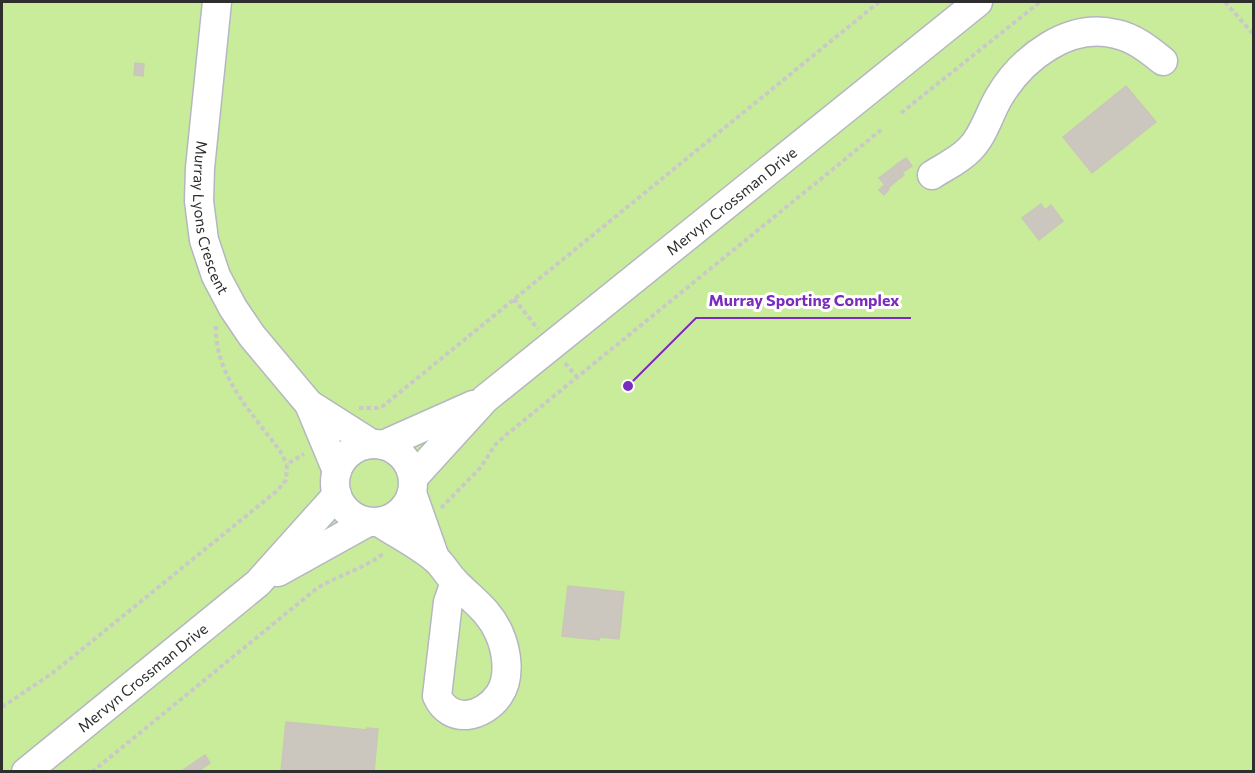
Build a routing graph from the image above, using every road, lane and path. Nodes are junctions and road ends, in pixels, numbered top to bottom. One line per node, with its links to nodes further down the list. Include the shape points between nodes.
1 (217, 2): 11 (street, Murray Lyons Crescent, via 200,201 204,240)
2 (879, 2): 14 (path, via 383,406 357,408)
3 (978, 2): 12 (street, Mervyn Crossman Drive)
4 (1040, 2): 8 (path)
5 (1225, 2): 6 (path)
6 (1254, 35)
7 (1164, 61): 10 (street, via 1116,33 1094,31 1060,40 1010,79 969,150)
8 (901, 113)
9 (881, 130): 20 (path, via 506,435)
10 (932, 175)
11 (226, 295): 13 (street, Murray Lyons Crescent, via 252,336); 17 (path, via 215,327 219,357 232,384)
12 (485, 399): 15 (street, Mervyn Crossman Drive); 19 (street, Mervyn Crossman Drive)
13 (309, 404): 15 (street, Murray Lyons Crescent); 18 (street, Murray Lyons Crescent)
14 (354, 412)
15 (377, 445): 18 (street, via 350,452 342,461); 19 (street, via 394,449 403,457 410,467)
16 (306, 453): 17 (path)
17 (287, 464): 26 (path, via 286,480 278,490 54,672)
18 (337, 483): 21 (street, via 348,513); 25 (street, Mervyn Crossman Drive)
19 (413, 486): 21 (street, via 408,504 400,513); 23 (street)
20 (439, 511)
21 (374, 522): 23 (street); 25 (street, Mervyn Crossman Drive)
22 (385, 553): 28 (path, via 316,589)
23 (435, 558): 24 (street)
24 (455, 582)
25 (258, 583): 27 (street, Mervyn Crossman Drive)
26 (2, 707)
27 (26, 771)
28 (92, 771)

